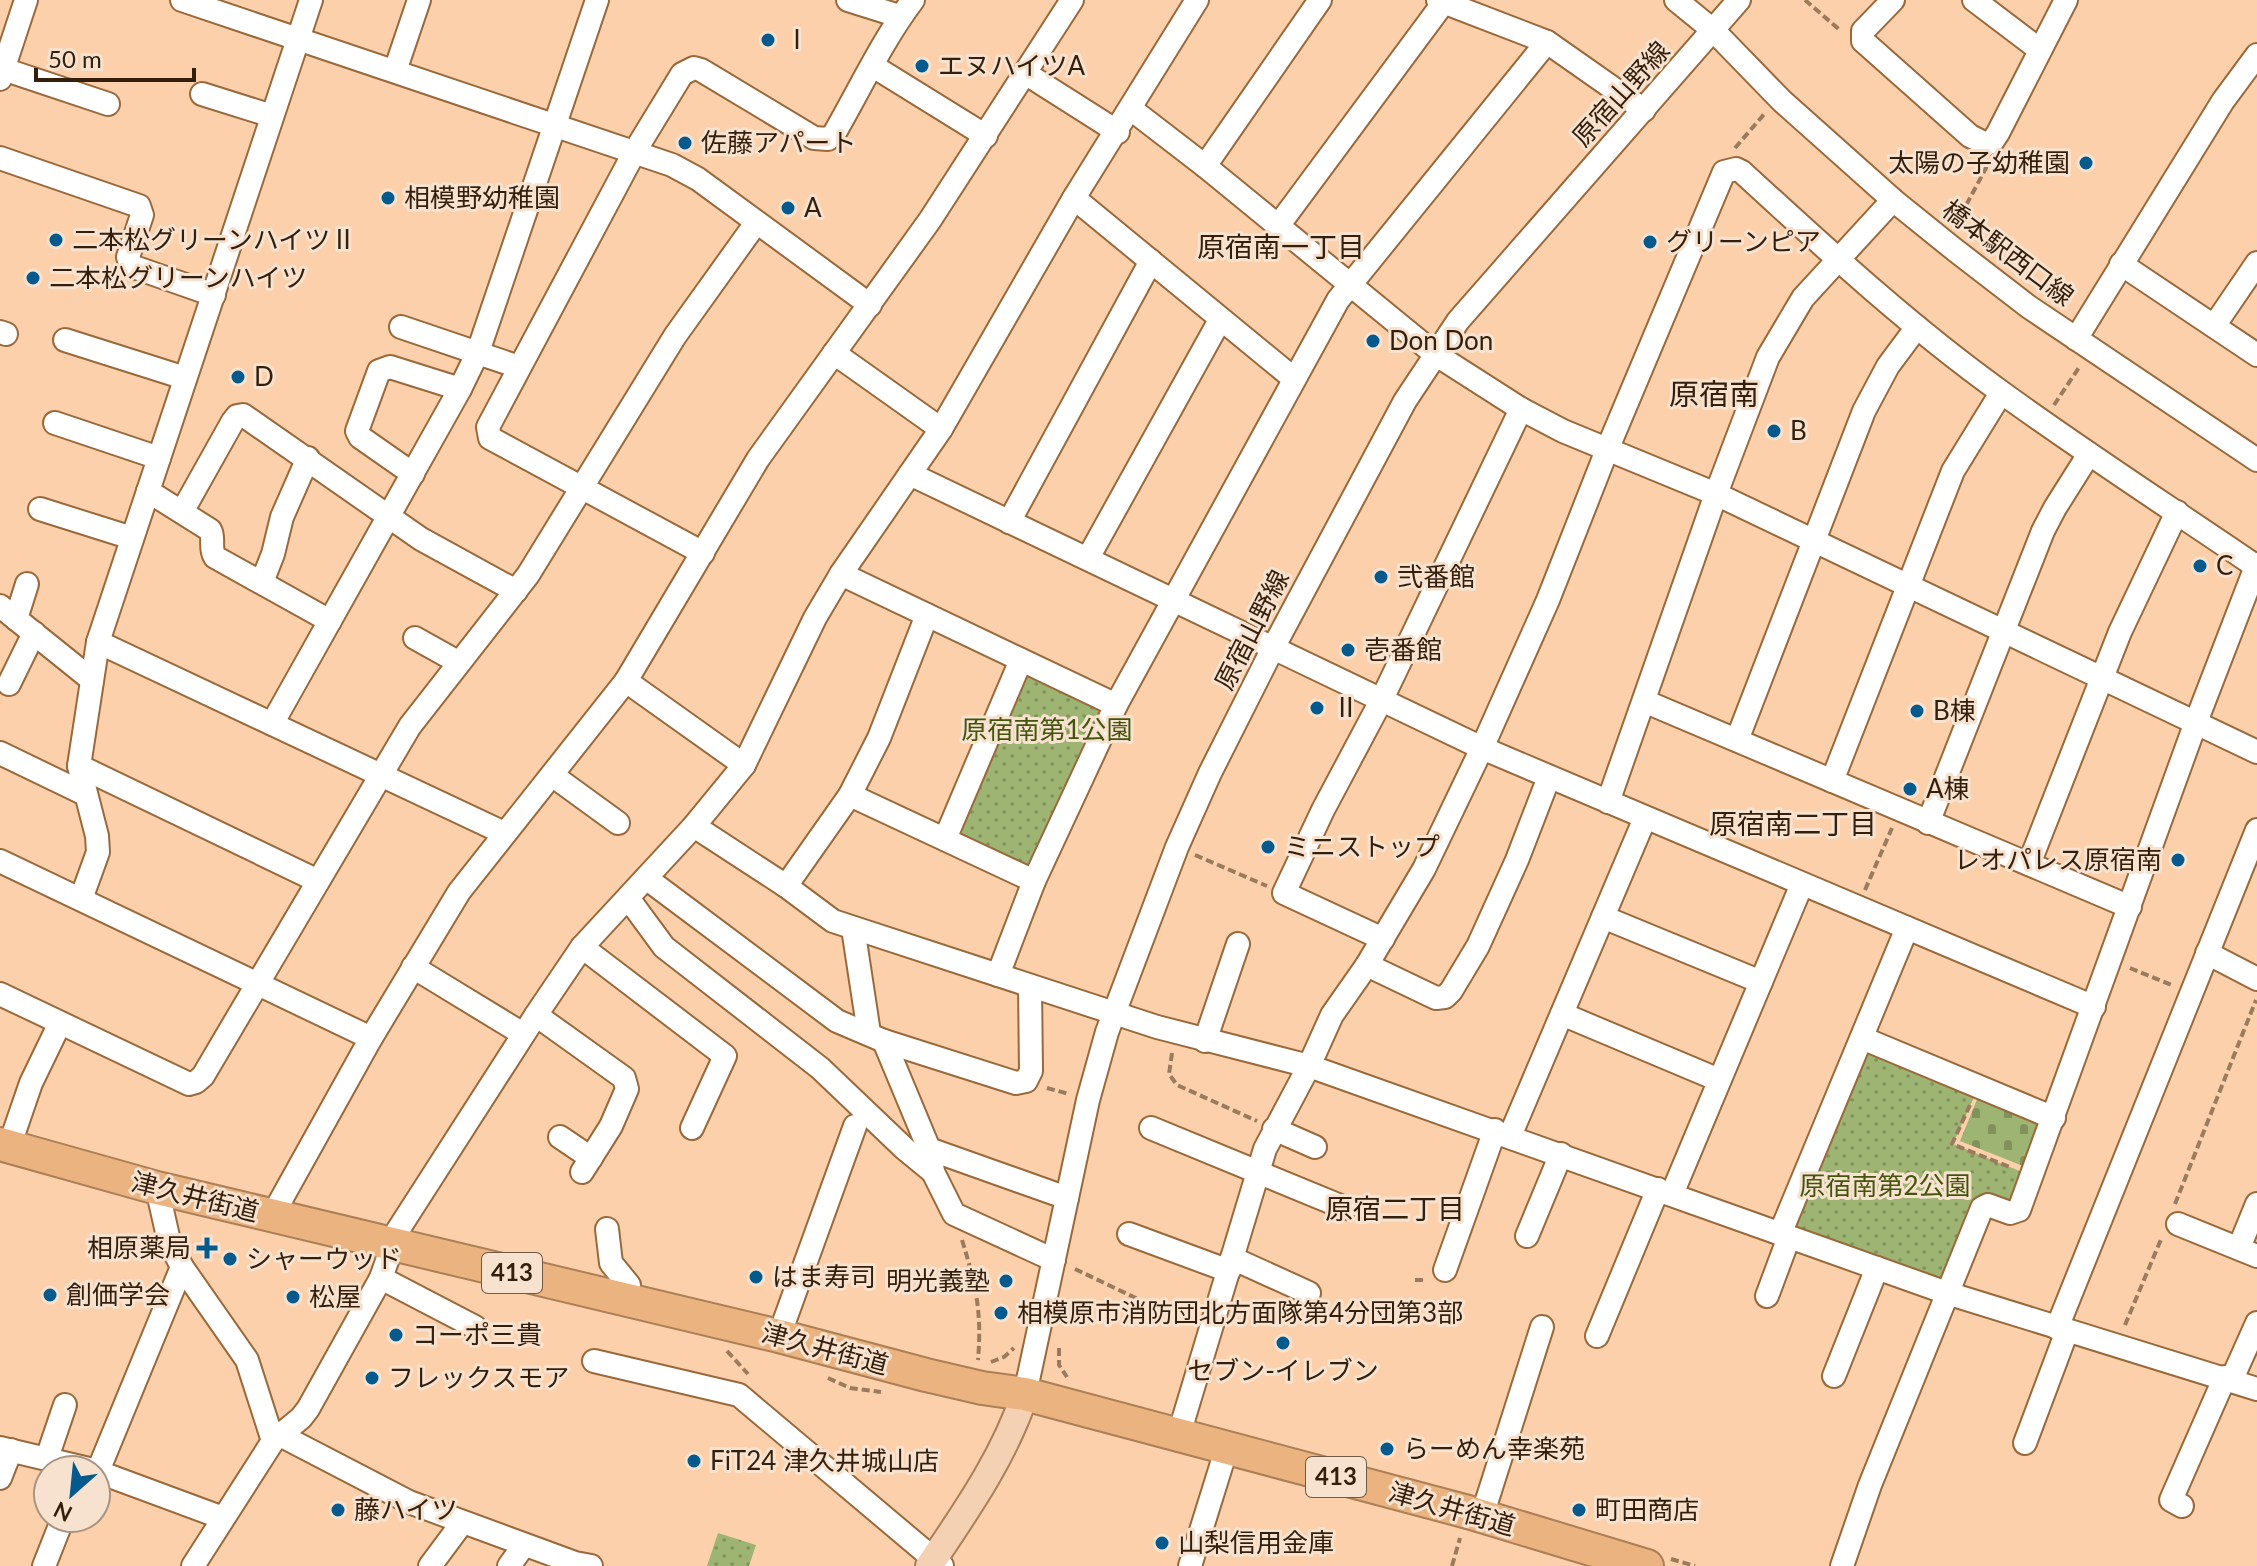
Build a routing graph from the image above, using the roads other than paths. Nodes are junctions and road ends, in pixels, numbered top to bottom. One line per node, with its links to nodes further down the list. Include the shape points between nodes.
1 (26, 0): 25 (street)
2 (182, 0): 18 (street)
3 (311, 0): 18 (street)
4 (419, 0): 23 (street)
5 (597, 0): 31 (street)
6 (848, 0): 16 (street)
7 (1072, 0): 24 (street)
8 (1197, 0): 28 (street)
9 (1320, 0): 36 (street)
10 (1676, 0): 17 (street, 橋本駅西口線)
11 (1739, 0): 17 (street, 原宿山野線)
12 (1893, 0): 20 (street, via 1863,31 1867,46 1986,144 1995,138)
13 (1974, 0): 20 (street)
14 (2066, 0): 20 (street)
15 (1441, 1): 19 (street); 40 (street)
16 (906, 8): 22 (street)
17 (1714, 31): 29 (street, 原宿山野線); 38 (street, 橋本駅西口線, via 1765,85)
18 (298, 39): 23 (street); 30 (street)
19 (1547, 42): 29 (street); 45 (street)
20 (2040, 50)
21 (2257, 55): 44 (street)
22 (873, 66): 33 (street); 34 (street, via 834,134 822,140 701,70 687,70)
23 (395, 71): 31 (street)
24 (1025, 73): 32 (street); 33 (street)
25 (2, 74): 27 (street)
26 (202, 94): 30 (street)
27 (108, 104)
28 (1131, 109): 32 (street); 36 (street)
29 (1644, 110): 56 (street, 原宿山野線, via 1485,287)
30 (272, 116): 46 (street)
31 (556, 124): 34 (street); 54 (street)
32 (1118, 132): 37 (street)
33 (986, 136): 47 (street)
34 (635, 151): 39 (street, via 698,179); 58 (street)
35 (0, 158): 46 (street, via 139,206 142,215 128,257 131,266)
36 (1205, 166): 40 (street)
37 (1074, 198): 42 (street); 65 (street)
38 (1893, 200): 41 (street); 53 (street, 橋本駅西口線)
39 (756, 223): 47 (street); 73 (street, via 675,336)
40 (1278, 226): 45 (street)
41 (1837, 259): 51 (street); 66 (street, via 1742,172 1724,172); 75 (street, via 1803,298 1776,341)
42 (1151, 261): 48 (street); 80 (street)
43 (2257, 263): 49 (street)
44 (2121, 264): 49 (street); 53 (street)
45 (1348, 285): 56 (street); 60 (street)
46 (214, 295): 59 (street)
47 (870, 305): 55 (street)
48 (1220, 320): 60 (street); 84 (street)
49 (2214, 326): 57 (street)
50 (401, 327): 54 (street)
51 (1917, 327): 62 (street); 82 (street, via 1875,387)
52 (65, 340): 59 (street)
53 (2080, 349): 70 (street, 橋本駅西口線)
54 (478, 352): 58 (street); 61 (street)
55 (834, 353): 65 (street); 83 (street, via 758,459)
56 (1435, 354): 63 (street); 99 (street, 原宿山野線)
57 (2257, 355)
58 (519, 367): 73 (street, via 488,427 490,438)
59 (185, 378): 68 (street)
60 (1293, 378): 91 (street)
61 (460, 389): 71 (street); 71 (street, via 390,367 379,371 357,431)
62 (2001, 393): 67 (street); 89 (street, via 1953,471)
63 (1521, 409): 66 (street); 106 (street)
64 (55, 423): 68 (street)
65 (941, 429): 72 (street)
66 (1607, 450): 75 (street); 112 (street)
67 (2089, 454): 78 (street); 95 (street, via 2043,531)
68 (159, 458): 74 (street)
69 (308, 458): 77 (street, via 237,416); 79 (street); 87 (street)
70 (2257, 460)
71 (413, 474): 79 (street)
72 (910, 474): 80 (street); 86 (street)
73 (583, 487): 83 (street); 90 (street)
74 (148, 491): 77 (street); 81 (street)
75 (1716, 494): 82 (street); 107 (street)
76 (40, 509): 81 (street)
77 (182, 512): 87 (street, via 211,532 215,557)
78 (2177, 512): 85 (street); 102 (street)
79 (389, 516): 90 (street, via 436,549); 94 (street)
80 (1009, 522): 84 (street)
81 (132, 538): 98 (street)
82 (1813, 541): 89 (street); 111 (street)
83 (703, 553): 104 (street)
84 (1088, 558): 91 (street)
85 (2257, 566): 109 (street)
86 (841, 574): 93 (street); 115 (street)
87 (262, 582): 94 (street)
88 (27, 584): 92 (street)
89 (1908, 586): 95 (street); 120 (street)
90 (516, 591): 101 (street)
91 (1174, 599): 99 (street); 108 (street)
92 (8, 612): 96 (street)
93 (927, 615): 100 (street); 122 (street, via 879,738)
94 (330, 621): 110 (street)
95 (2004, 632): 102 (street); 126 (street)
96 (34, 633): 103 (street); 105 (street)
97 (415, 638): 101 (street)
98 (98, 642): 103 (street); 110 (street)
99 (1273, 648): 106 (street); 158 (street, 原宿山野線, via 1177,847)
100 (1021, 660): 108 (street); 130 (street)
101 (458, 662): 118 (street)
102 (2101, 678): 109 (street); 133 (street)
103 (92, 680): 116 (street)
104 (626, 681): 115 (street); 117 (street)
105 (9, 684)
106 (1382, 699): 112 (street); 145 (street, via 1284,893)
107 (1644, 701): 111 (street); 123 (street)
108 (1116, 705): 136 (street)
109 (2196, 722): 113 (street); 141 (street)
110 (272, 724): 118 (street)
111 (1737, 740): 120 (street)
112 (1482, 748): 119 (street); 145 (street, via 1424,869)
113 (2257, 752)
114 (0, 753): 121 (street)
115 (744, 765): 127 (street)
116 (79, 766): 121 (street); 135 (street)
117 (552, 775): 125 (street); 129 (street)
118 (380, 776): 129 (street); 135 (street)
119 (1549, 777): 123 (street); 149 (street, via 1485,932 1451,991 1436,998)
120 (1832, 781): 126 (street)
121 (85, 794): 140 (street, via 98,852)
122 (850, 795): 130 (street); 138 (street)
123 (1608, 802): 124 (street)
124 (1645, 818): 137 (street); 142 (street)
125 (618, 823)
126 (1928, 823): 133 (street)
127 (694, 826): 134 (street); 138 (street)
128 (2257, 830): 131 (street)
129 (504, 833): 150 (street, via 459,892)
130 (945, 839): 136 (street)
131 (2252, 857): 148 (street)
132 (0, 861): 140 (street)
133 (2029, 864): 141 (street)
134 (646, 878): 139 (street); 163 (street, via 837,1021)
135 (318, 881): 154 (street)
136 (1034, 881): 151 (street)
137 (1802, 884): 144 (street); 153 (street)
138 (786, 886): 143 (street, via 833,921)
139 (628, 898): 147 (street); 179 (street, via 664,947 820,1068 905,1149)
140 (81, 899): 154 (street)
141 (2130, 907): 157 (street)
142 (1603, 917): 153 (street); 159 (street)
143 (853, 928): 151 (street); 163 (street)
144 (1907, 928): 157 (street); 165 (street)
145 (1383, 939): 149 (street)
146 (1238, 944): 166 (street)
147 (582, 947): 160 (street); 171 (street, via 734,1062)
148 (2207, 953): 152 (street); 207 (street)
149 (1367, 965): 167 (street, via 1332,1015)
150 (413, 967): 162 (street); 164 (street)
151 (998, 975): 155 (street)
152 (2257, 979)
153 (1761, 982): 168 (street)
154 (258, 983): 161 (street, via 203,1076 189,1084); 164 (street)
155 (1030, 986): 158 (street); 163 (street, via 1031,1071 1026,1081 1016,1083)
156 (0, 994): 161 (street)
157 (2094, 1007): 169 (street)
158 (1114, 1013): 166 (street); 183 (street, 原宿山野線)
159 (1562, 1014): 168 (street); 174 (street)
160 (536, 1015): 162 (street); 175 (street, via 627,1084 611,1126 586,1165)
161 (60, 1023): 176 (street)
162 (523, 1034): 192 (street)
163 (876, 1037): 179 (street)
164 (371, 1038): 186 (street)
165 (1862, 1038): 169 (street); 190 (street)
166 (1205, 1041): 167 (street)
167 (1309, 1066): 173 (street); 174 (street)
168 (1719, 1080): 182 (street)
169 (2054, 1118): 202 (street, via 2019,1210 1982,1208)
170 (855, 1126): 208 (street)
171 (692, 1128)
172 (1151, 1128): 180 (street)
173 (1274, 1129): 177 (street); 180 (street)
174 (1502, 1133): 178 (street); 198 (street)
175 (560, 1137)
176 (5, 1146): 181 (highway, 津久井街道 / 413)
177 (1315, 1147)
178 (1561, 1154): 182 (street); 191 (street)
179 (931, 1160): 183 (street); 194 (street, via 954,1214)
180 (1257, 1172): 185 (street); 195 (street)
181 (157, 1188): 186 (highway, 津久井街道 / 413); 196 (street, via 169,1241)
182 (1665, 1191): 190 (street); 209 (street)
183 (1067, 1198): 194 (street, 原宿山野線)
184 (2257, 1204): 193 (street)
185 (1345, 1208)
186 (272, 1216): 192 (highway, 津久井街道 / 413)
187 (2173, 1222): 193 (street)
188 (607, 1229): 200 (street, via 611,1263)
189 (1129, 1234): 195 (street)
190 (1785, 1235): 197 (street); 203 (street)
191 (1527, 1236)
192 (393, 1245): 199 (street); 208 (highway, 津久井街道 / 413)
193 (2248, 1252)
194 (1065, 1264): 214 (street, 原宿山野線)
195 (1231, 1264): 201 (street); 216 (street)
196 (182, 1267): 217 (street, via 247,1360); 222 (street)
197 (1877, 1268): 202 (street); 211 (street)
198 (1445, 1270)
199 (381, 1278): 205 (street); 217 (street, via 308,1409)
200 (629, 1285)
201 (1309, 1293)
202 (1947, 1293): 207 (street); 241 (street)
203 (1767, 1296)
204 (2257, 1323): 212 (street)
205 (475, 1327)
206 (1542, 1327): 228 (street)
207 (2062, 1330): 212 (street); 218 (street)
208 (779, 1336): 214 (highway, 津久井街道 / 413, via 926,1375)
209 (1597, 1336)
210 (594, 1361): 233 (street, via 739,1395)
211 (1834, 1376)
212 (2223, 1377): 213 (street); 224 (street); 227 (street, via 2171,1500)
213 (2257, 1389)
214 (1025, 1394): 216 (highway, 津久井街道 / 413); 233 (main road, via 996,1463)
215 (65, 1405): 221 (street)
216 (1179, 1434): 219 (highway, 津久井街道 / 413)
217 (276, 1438): 229 (street); 230 (street)
218 (2025, 1443)
219 (1227, 1447): 228 (highway, 津久井街道 / 413); 239 (street)
220 (5, 1449): 223 (street); 225 (street)
221 (48, 1454)
222 (97, 1454)
223 (32, 1455)
224 (2173, 1464)
225 (0, 1478)
226 (112, 1478): 229 (street)
227 (2182, 1506)
228 (1482, 1516): 240 (highway, 津久井街道 / 413)
229 (223, 1518): 235 (street)
230 (462, 1523): 232 (street); 236 (street)
231 (57, 1534): 234 (street)
232 (524, 1545): 237 (street); 238 (street)
233 (935, 1564)
234 (44, 1566)
235 (193, 1566)
236 (430, 1566)
237 (509, 1566)
238 (591, 1566)
239 (1190, 1566)
240 (1647, 1566)
241 (1842, 1566)

